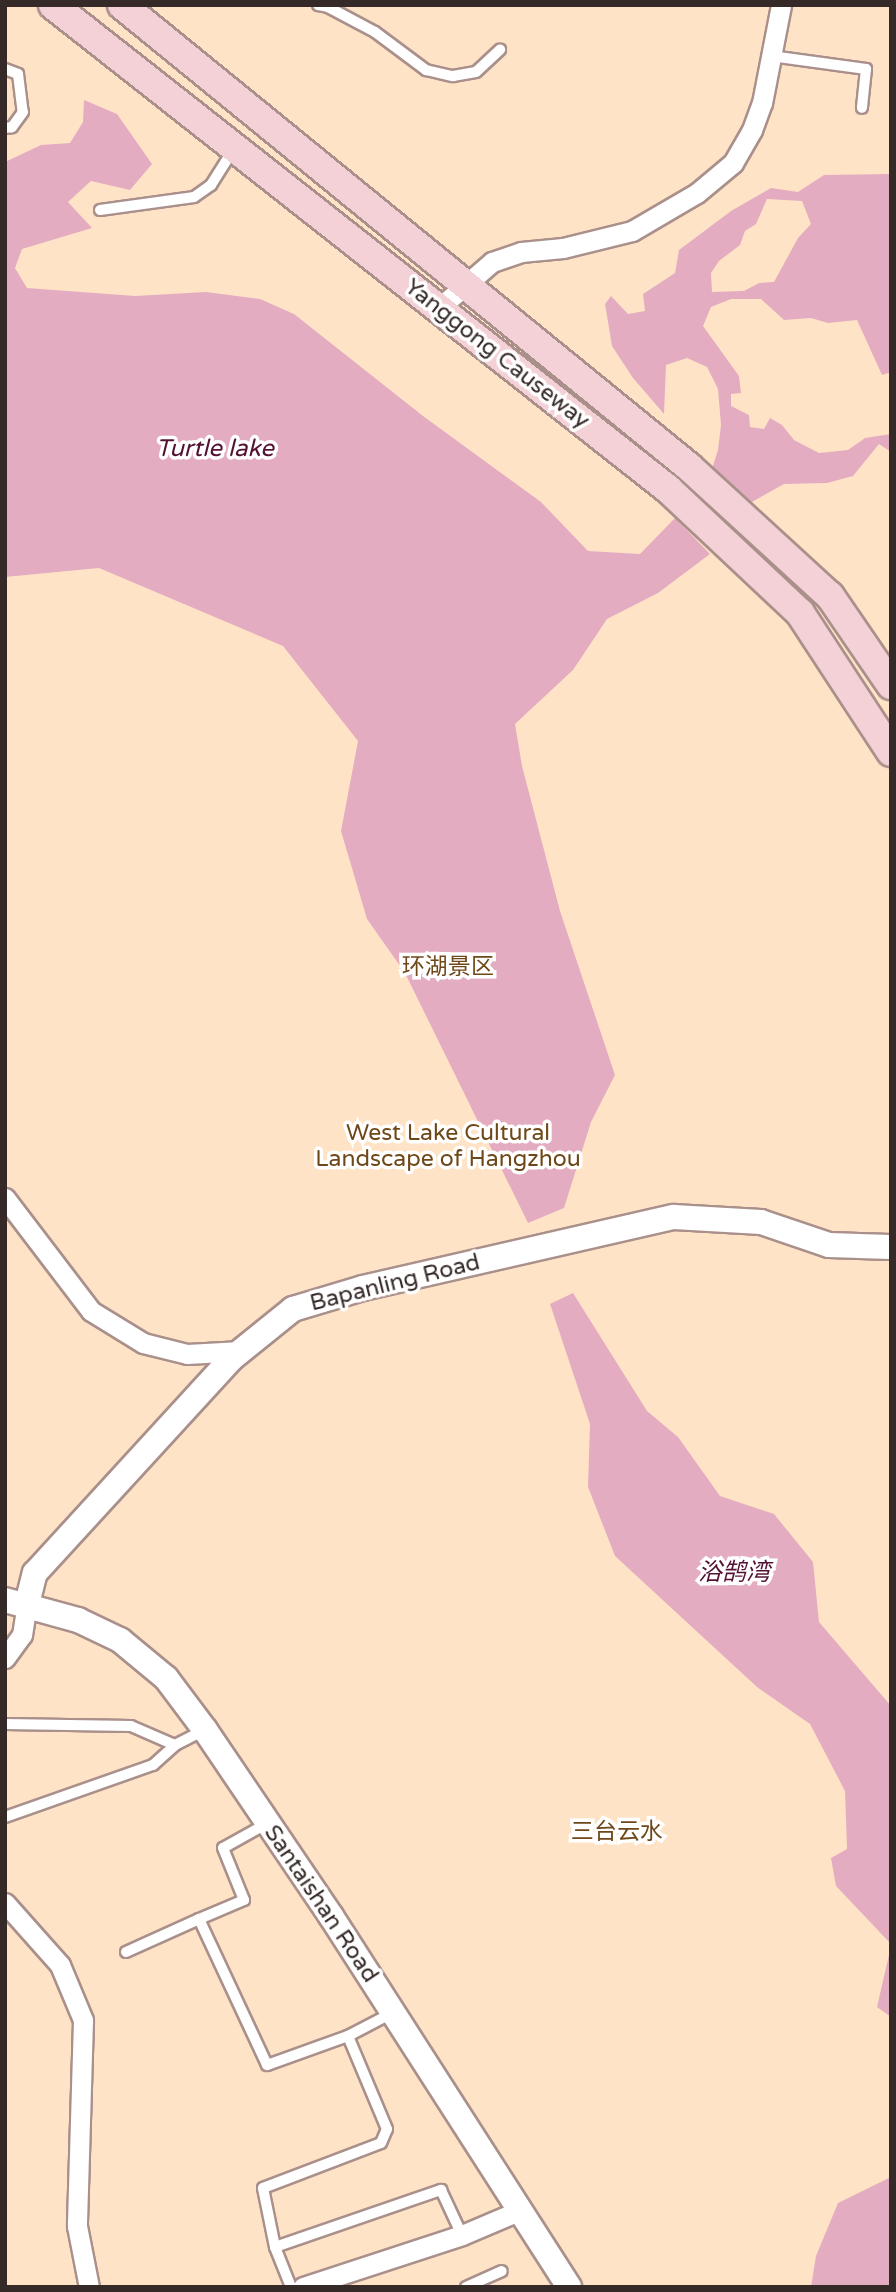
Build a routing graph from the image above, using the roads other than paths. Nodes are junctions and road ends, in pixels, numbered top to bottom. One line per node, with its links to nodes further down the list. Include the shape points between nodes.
1 (53, 5): 10 (main road, Yanggong Causeway)
2 (122, 5): 12 (main road, Yanggong Causeway)
3 (318, 5): 5 (lane, via 375,32 426,70 453,76 476,72)
4 (781, 5): 6 (street)
5 (500, 50)
6 (771, 56): 8 (lane, via 866,69); 12 (street, via 752,131 733,163 697,193 632,231 563,248 521,252 492,262)
7 (5, 69): 9 (lane, via 18,74 23,112 12,127)
8 (862, 108)
9 (5, 128)
10 (234, 148): 11 (lane, via 211,185 194,197); 13 (main road, Yanggong Causeway)
11 (100, 210)
12 (464, 284): 13 (street); 14 (main road, Yanggong Causeway, via 689,467 830,596)
13 (439, 308): 15 (main road, Yanggong Causeway, via 668,489 800,613)
14 (891, 685)
15 (891, 752)
16 (5, 1198): 18 (street, via 91,1311 143,1343 187,1354)
17 (891, 1247): 18 (street, Bapanling Road, via 829,1245 761,1222 674,1217 363,1288 293,1309)
18 (241, 1351): 19 (street, Bapanling Road, via 35,1573)
19 (16, 1602): 20 (street, via 22,1635); 22 (street, Santaishan Road, via 78,1620 120,1640 166,1678)
20 (5, 1658)
21 (5, 1724): 23 (lane, via 131,1726)
22 (205, 1730): 23 (lane); 25 (street, Santaishan Road)
23 (174, 1745): 24 (lane, via 153,1765)
24 (5, 1817)
25 (267, 1824): 27 (lane, via 223,1848 244,1900); 29 (street, Santaishan Road)
26 (5, 1903): 35 (street, via 60,1965 83,2021 77,2226)
27 (199, 1919): 28 (lane); 30 (lane, via 267,2065)
28 (125, 1952)
29 (393, 2013): 30 (lane); 31 (street, Santaishan Road)
30 (348, 2036): 33 (lane, via 387,2129 381,2143 263,2188)
31 (521, 2210): 32 (street); 39 (street, Santaishan Road)
32 (462, 2235): 33 (lane, via 441,2190); 37 (street)
33 (275, 2247): 36 (lane)
34 (502, 2272): 38 (lane)
35 (89, 2287)
36 (291, 2287)
37 (303, 2287)
38 (466, 2287)
39 (569, 2287)

